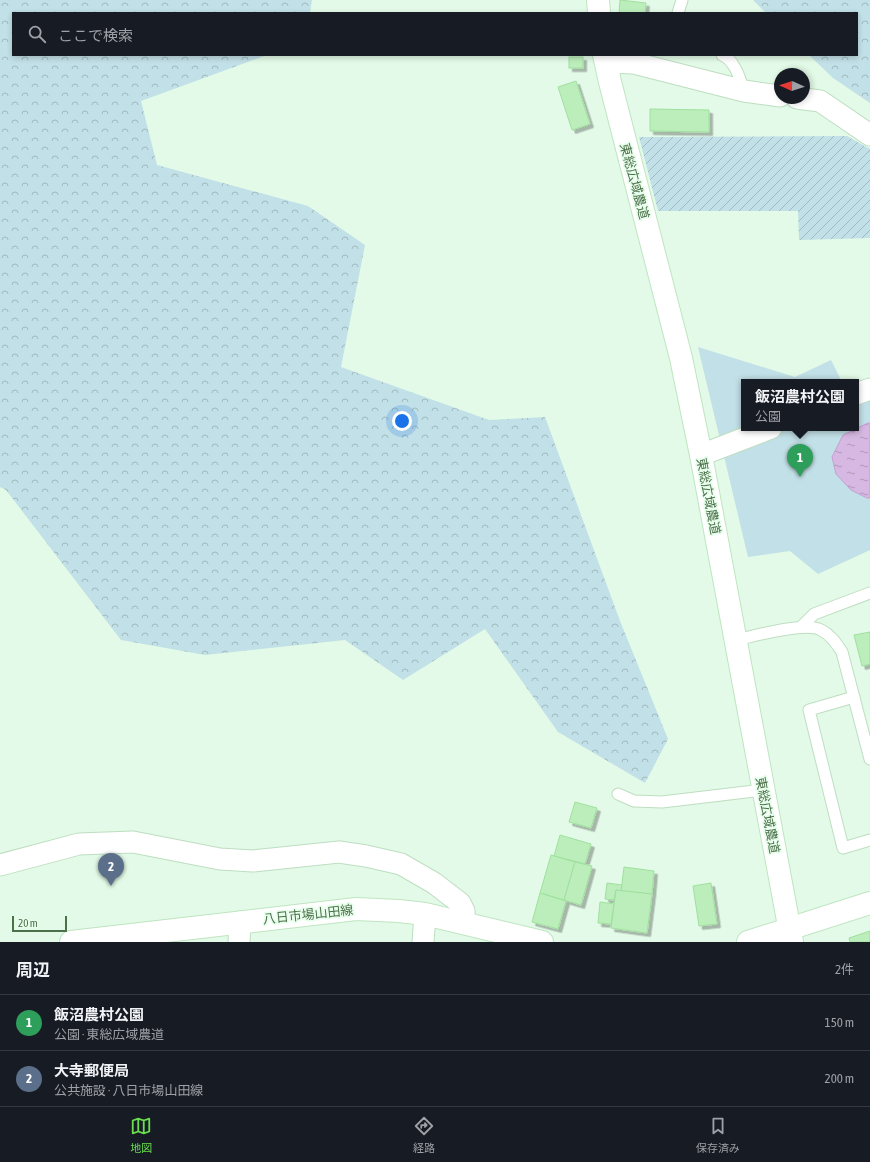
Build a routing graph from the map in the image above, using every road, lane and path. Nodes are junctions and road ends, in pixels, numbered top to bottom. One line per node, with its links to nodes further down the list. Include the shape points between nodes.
1 (598, 0): 3 (street)
2 (682, 0): 4 (lane)
3 (599, 12)
4 (678, 12)
5 (725, 56): 7 (lane, via 736,70)
6 (605, 59): 7 (street); 14 (street, 東総広域農道, via 681,358)
7 (744, 91): 8 (street)
8 (774, 95)
9 (810, 100): 10 (street, via 820,101)
10 (870, 135)
11 (870, 389): 12 (street)
12 (859, 393)
13 (763, 431): 14 (street)
14 (702, 455): 17 (street, 東総広域農道)
15 (870, 593): 16 (lane, via 814,614)
16 (802, 627): 17 (lane); 18 (lane, via 820,629 834,639 842,652)
17 (736, 640): 20 (street, 東総広域農道)
18 (854, 697): 19 (lane); 22 (lane, via 808,710 842,848)
19 (870, 759)
20 (763, 790): 21 (lane, via 662,802 634,801); 28 (street, 東総広域農道)
21 (618, 794)
22 (870, 840)
23 (0, 865): 26 (street, via 79,844 133,842 220,859 253,860 339,852 401,864 434,883 460,904 464,912)
24 (870, 903): 28 (street)
25 (425, 914): 26 (street, 八日市場山田線); 27 (street, 八日市場山田線, via 356,909); 30 (street)
26 (464, 923): 31 (street, 八日市場山田線)
27 (240, 932): 29 (street, 八日市場山田線)
28 (791, 936): 32 (street)
29 (71, 942)
30 (423, 942)
31 (542, 942)
32 (748, 942)

